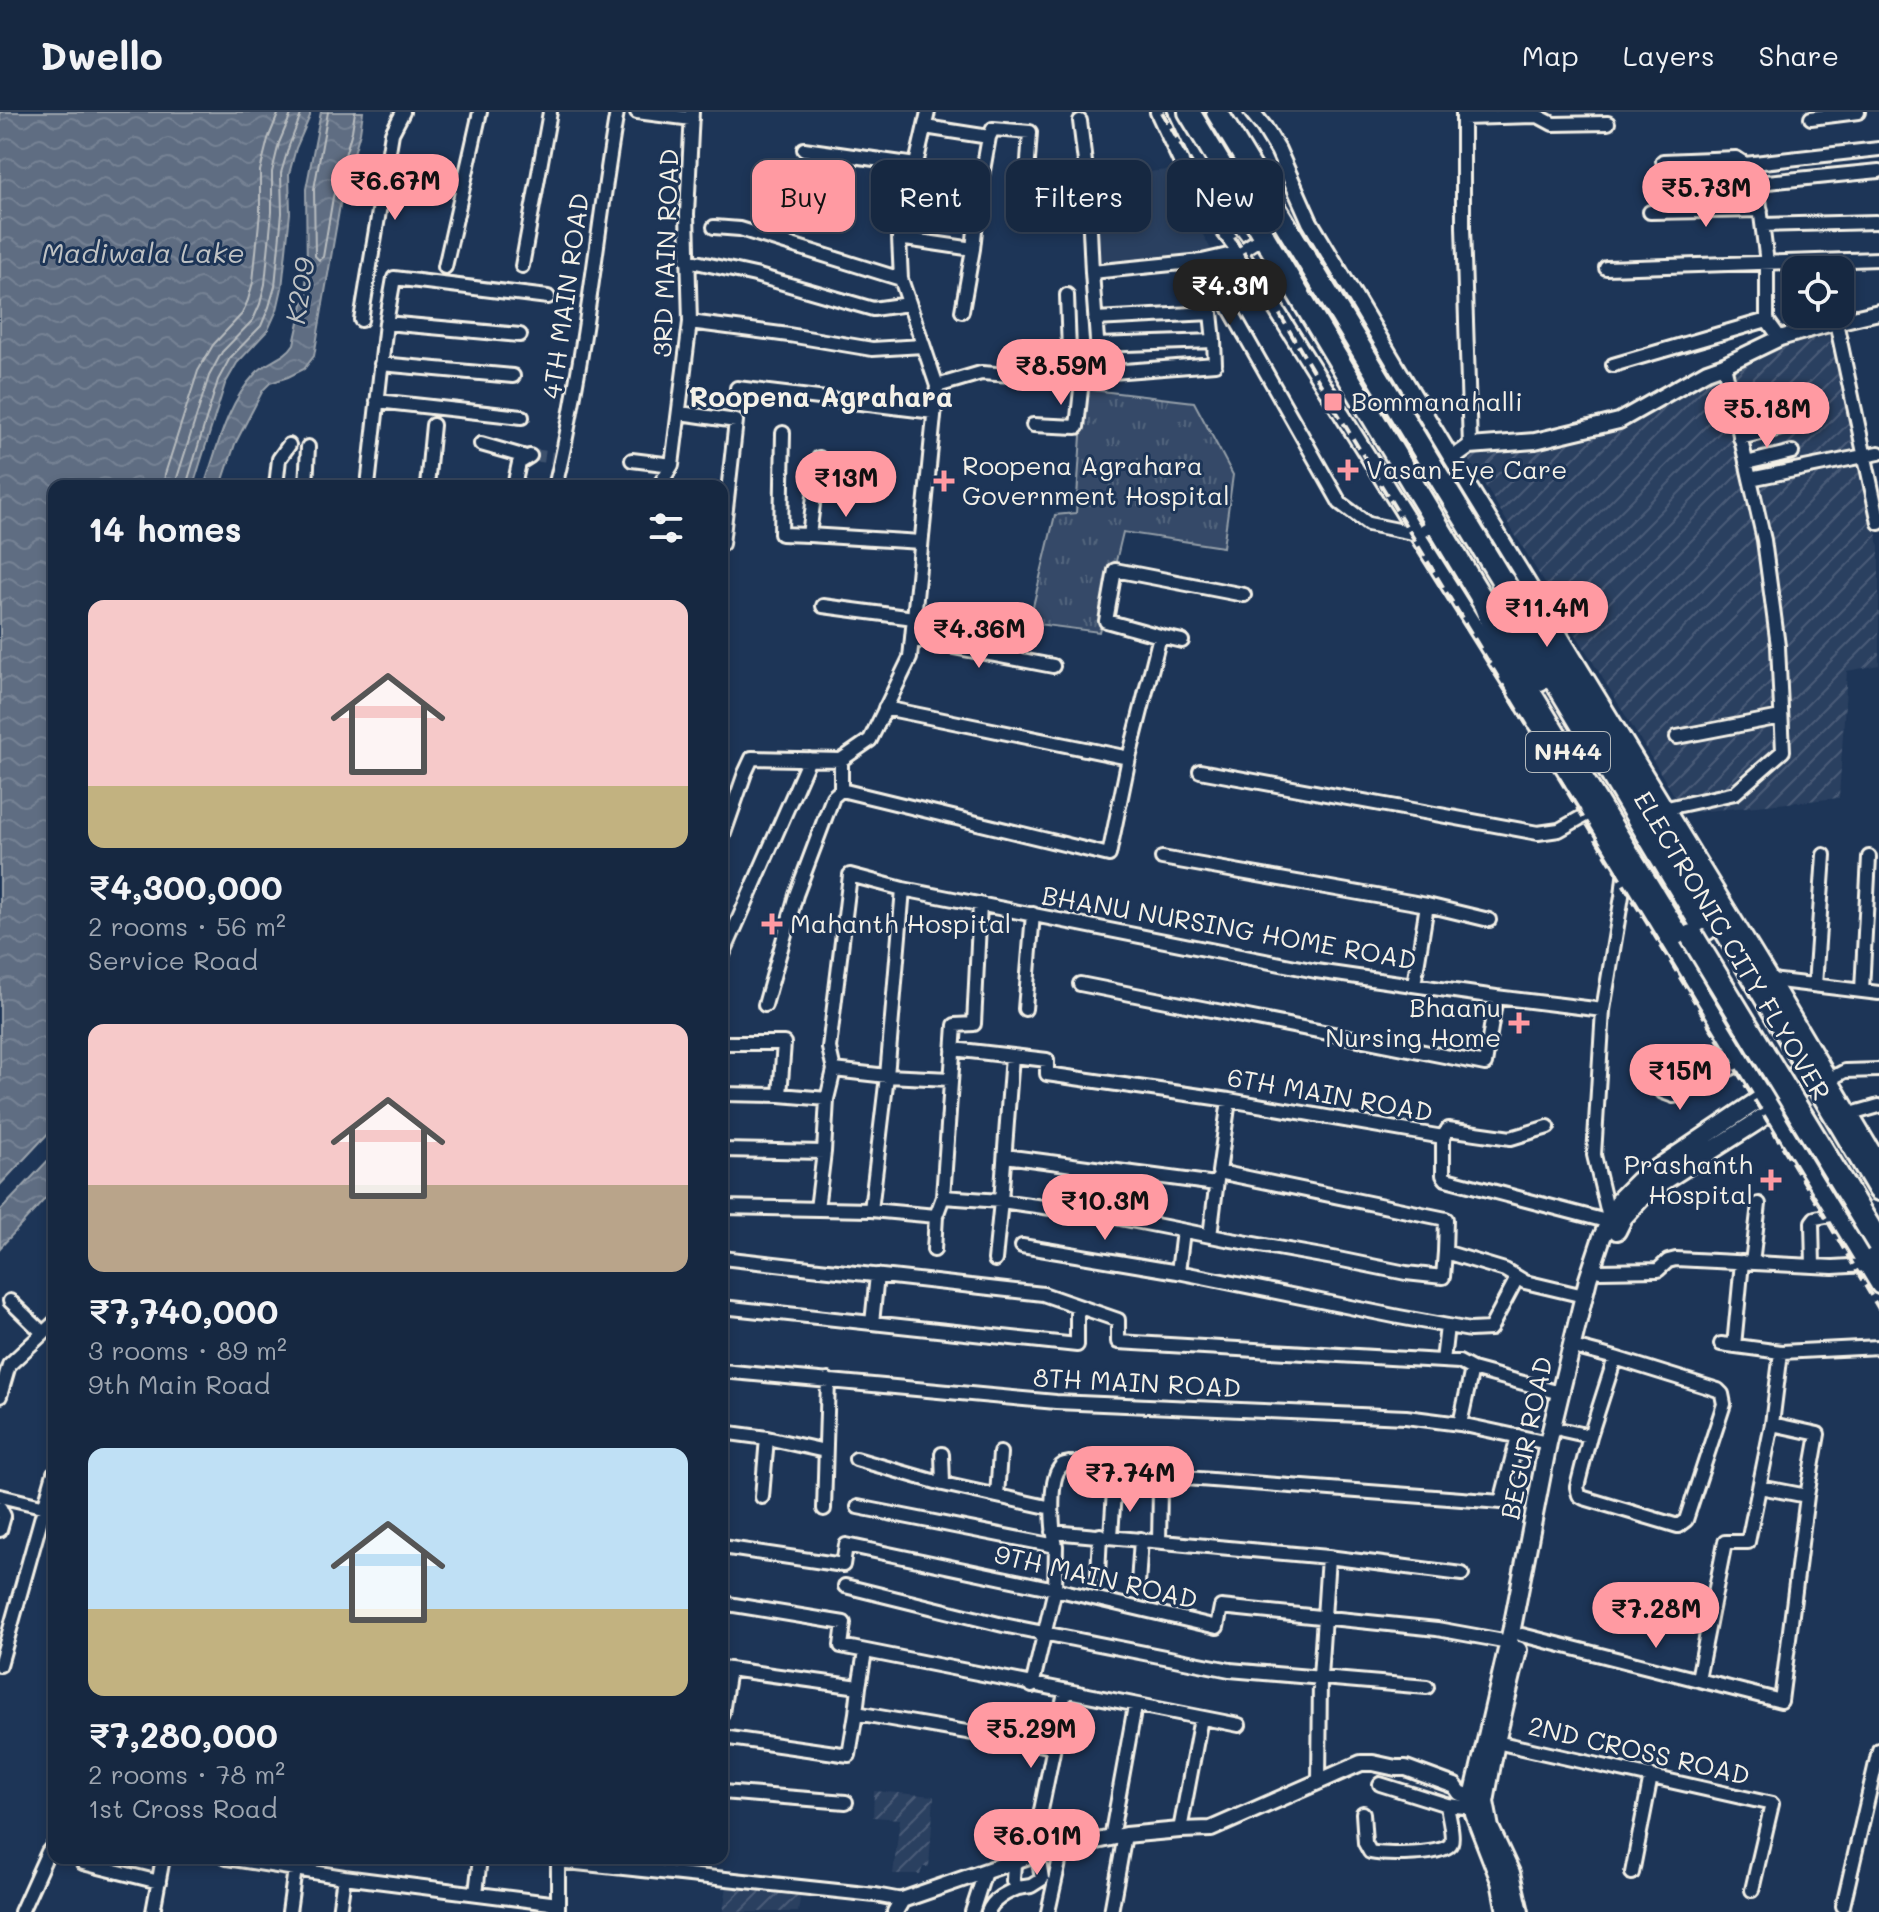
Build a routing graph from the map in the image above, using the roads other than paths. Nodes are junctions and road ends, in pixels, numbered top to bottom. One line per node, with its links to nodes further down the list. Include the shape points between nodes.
1 (403, 112): 57 (street, via 392,133)
2 (480, 112): 46 (street)
3 (550, 112): 45 (street)
4 (617, 112): 103 (street, 4TH MAIN ROAD, via 585,331)
5 (637, 112): 12 (street)
6 (928, 112): 17 (street)
7 (1158, 112): 41 (street, via 1192,185)
8 (1189, 112): 38 (highway, NH44)
9 (1217, 112): 111 (highway, NH44)
10 (1252, 112): 93 (street, via 1278,150 1310,222)
11 (1858, 112): 14 (street)
12 (692, 115): 43 (street, 3RD MAIN ROAD)
13 (1463, 115): 16 (street, via 1538,116 1553,124); 87 (street)
14 (1811, 118)
15 (1080, 121): 25 (street)
16 (1608, 123)
17 (925, 127): 18 (street); 22 (street)
18 (989, 137): 23 (street); 24 (street, via 993,129 1030,132)
19 (804, 149): 21 (street)
20 (1879, 149): 27 (street)
21 (881, 160)
22 (917, 160)
23 (985, 160)
24 (1028, 160)
25 (1085, 160)
26 (1663, 161): 27 (street, via 1736,158)
27 (1745, 164): 29 (street)
28 (1879, 171): 29 (street)
29 (1757, 183): 30 (street)
30 (1761, 210): 31 (street); 33 (street)
31 (1650, 212)
32 (1876, 222): 33 (street)
33 (1764, 225): 44 (street)
34 (714, 227): 49 (street, via 740,229)
35 (900, 232): 39 (street)
36 (975, 232): 40 (street)
37 (1090, 232): 48 (street)
38 (1264, 236): 41 (street); 106 (highway, NH44)
39 (899, 238): 40 (street); 49 (street)
40 (973, 249): 53 (street)
41 (1240, 252): 48 (street); 108 (street); 108 (street, via 1220,278 1225,300 1340,503 1368,524)
42 (1879, 259): 44 (street)
43 (687, 260): 52 (street, via 873,309); 59 (street, 3RD MAIN ROAD)
44 (1767, 263): 47 (street); 58 (street)
45 (522, 266)
46 (445, 267)
47 (1606, 268)
48 (1092, 272): 56 (street)
49 (901, 279): 52 (street)
50 (1067, 295): 73 (street)
51 (548, 297): 60 (street, via 394,278)
52 (908, 304): 67 (street)
53 (962, 311)
54 (1879, 312): 55 (street)
55 (1854, 318)
56 (1095, 319): 65 (street, via 1211,313); 66 (street)
57 (361, 320)
58 (1767, 320): 64 (street); 69 (street)
59 (690, 322): 67 (street, via 872,349); 78 (street, 3RD MAIN ROAD)
60 (386, 323): 63 (street); 68 (street)
61 (1815, 328): 64 (street)
62 (1837, 328): 91 (street)
63 (520, 335)
64 (1780, 338): 70 (street)
65 (1214, 341): 66 (street); 71 (street, via 1215,364)
66 (1097, 345): 71 (street)
67 (923, 346): 74 (street)
68 (381, 364): 72 (street); 76 (street)
69 (1613, 365)
70 (1724, 365): 84 (street); 87 (street, via 1619,421 1535,441)
71 (1099, 373): 73 (street, via 1100,381)
72 (513, 376)
73 (1076, 380): 74 (street, via 981,373); 81 (street, via 1077,427)
74 (937, 386): 77 (street)
75 (737, 388): 77 (street)
76 (377, 401): 79 (street); 100 (street)
77 (934, 412): 110 (street)
78 (680, 413): 96 (street, 3RD MAIN ROAD); 105 (street, via 736,421)
79 (522, 417)
80 (433, 425): 101 (street)
81 (1033, 425)
82 (1785, 427): 84 (street)
83 (783, 433): 109 (street, via 781,534)
84 (1740, 438): 95 (street)
85 (481, 444): 102 (street, via 529,456 519,463)
86 (289, 445): 98 (street, via 279,459)
87 (1470, 446): 93 (street)
88 (308, 447): 99 (street)
89 (1792, 452): 95 (street)
90 (1879, 453): 91 (street)
91 (1865, 455): 97 (street); 107 (street)
92 (819, 458): 109 (street)
93 (1452, 459): 128 (street)
94 (632, 460): 96 (street)
95 (1746, 463): 97 (street)
96 (672, 465): 104 (street, 3RD MAIN ROAD)
97 (1750, 479): 121 (street, via 1778,646)
98 (277, 480)
99 (306, 480)
100 (369, 480)
101 (428, 480)
102 (515, 480)
103 (556, 480)
104 (663, 480)
105 (728, 491)
106 (1436, 523): 108 (street); 113 (highway, NH44)
107 (1879, 523)
108 (1418, 534): 129 (street)
109 (809, 535): 110 (street)
110 (921, 542): 115 (street)
111 (1503, 582): 140 (highway, ELECTRONIC CITY FLYOVER); 160 (highway, NH44, via 1521,601)
112 (1244, 595): 116 (street, via 1115,570 1106,621)
113 (1482, 599): 140 (highway, ELECTRONIC CITY FLYOVER, via 1528,661); 166 (highway, NH44, via 1502,650)
114 (823, 606): 115 (street)
115 (914, 618): 117 (street)
116 (1160, 636): 118 (street); 123 (street)
117 (912, 639): 119 (street); 120 (street, via 910,658)
118 (1182, 641)
119 (1053, 666)
120 (885, 708): 123 (street); 125 (street, via 870,740)
121 (1781, 717): 122 (street); 128 (street, via 1783,751 1735,793)
122 (1677, 737)
123 (1129, 758): 127 (street, via 1109,855)
124 (809, 759): 125 (street); 130 (street, via 752,758); 141 (street)
125 (841, 760): 127 (street)
126 (1200, 771): 129 (street, via 1538,833 1559,830)
127 (841, 790): 149 (street, via 833,797 796,895)
128 (1667, 808): 142 (street)
129 (1591, 812): 134 (street)
130 (728, 822)
131 (1824, 855): 145 (street)
132 (1869, 857): 146 (street)
133 (1162, 858): 137 (street)
134 (1625, 868): 151 (street); 156 (street)
135 (903, 889): 136 (street, BHANU NURSING HOME ROAD); 157 (street, BHANU NURSING HOME ROAD, via 850,875 829,1048); 159 (street)
136 (980, 904): 138 (street, BHANU NURSING HOME ROAD); 153 (street, via 974,1024 955,1025)
137 (1427, 905): 139 (street); 144 (street)
138 (1033, 914): 144 (street, BHANU NURSING HOME ROAD, via 1316,971); 150 (street)
139 (1489, 920)
140 (1699, 932): 186 (highway, ELECTRONIC CITY FLYOVER); 190 (highway, ELECTRONIC CITY FLYOVER, bridge)
141 (728, 943)
142 (1771, 980): 145 (street); 160 (street)
143 (1080, 984): 148 (street, via 1485,1064)
144 (1414, 985): 148 (street, BHANU NURSING HOME ROAD)
145 (1815, 985): 146 (street)
146 (1862, 990): 147 (street)
147 (1879, 993)
148 (1496, 997): 151 (street, BHANU NURSING HOME ROAD)
149 (765, 1005)
150 (1025, 1009)
151 (1603, 1010): 187 (street, via 1594,1155)
152 (728, 1043): 163 (street, via 784,1043)
153 (953, 1049): 154 (street); 161 (street)
154 (1012, 1056): 165 (street, 6TH MAIN ROAD, via 1047,1060 1047,1074); 174 (street)
155 (1645, 1057): 156 (street, via 1654,1081 1674,1096)
156 (1743, 1062): 166 (street)
157 (834, 1070): 159 (street); 164 (street)
158 (1879, 1070): 160 (street)
159 (887, 1076): 161 (street); 183 (street)
160 (1816, 1076): 166 (main road); 168 (street); 177 (highway, NH44)
161 (950, 1079): 178 (street)
162 (728, 1094): 163 (street)
163 (780, 1095): 164 (street)
164 (827, 1099): 173 (street)
165 (1229, 1100): 170 (street, 6TH MAIN ROAD); 176 (street)
166 (1773, 1100): 184 (street); 187 (main road, BEGUR ROAD, via 1744,1109 1638,1181 1621,1198); 197 (highway, NH44); 199 (main road, BEGUR ROAD, via 1755,1123 1647,1192 1624,1217)
167 (1879, 1106): 168 (street)
168 (1851, 1114): 171 (street)
169 (1548, 1127): 170 (street, via 1511,1138 1448,1129)
170 (1443, 1137): 187 (street, 6TH MAIN ROAD, via 1446,1179)
171 (1874, 1142): 175 (street)
172 (728, 1150): 173 (street)
173 (824, 1152): 182 (street)
174 (1005, 1156): 176 (street); 179 (street)
175 (1879, 1162)
176 (1218, 1178): 189 (street); 193 (street, via 1446,1219)
177 (1879, 1190)
178 (943, 1197): 179 (street); 185 (street)
179 (1001, 1201): 188 (street); 195 (street)
180 (1759, 1204): 196 (street)
181 (728, 1207): 182 (street)
182 (817, 1209): 183 (street)
183 (871, 1210): 185 (street)
184 (1836, 1214): 197 (street); 198 (street, via 1812,1222)
185 (936, 1216): 192 (street)
186 (1879, 1217)
187 (1610, 1222): 204 (main road, BEGUR ROAD)
188 (1183, 1231): 189 (street); 200 (street)
189 (1210, 1236): 193 (street, via 1443,1277)
190 (1879, 1244)
191 (1022, 1246): 200 (street)
192 (934, 1250)
193 (1445, 1252): 202 (street)
194 (728, 1259): 201 (street)
195 (995, 1260)
196 (1747, 1262): 198 (street); 199 (street, via 1676,1259 1658,1270); 214 (street, via 1728,1345)
197 (1873, 1265): 198 (street); 203 (street)
198 (1813, 1266)
199 (1600, 1271): 213 (main road, BEGUR ROAD)
200 (1178, 1272): 209 (street)
201 (877, 1275): 206 (street, via 1043,1294); 208 (street)
202 (1517, 1278): 204 (street); 209 (street, via 1490,1329)
203 (1879, 1286)
204 (1584, 1296): 220 (main road, BEGUR ROAD)
205 (10, 1301): 211 (street)
206 (1077, 1306): 208 (street, via 1077,1345); 216 (street, via 1118,1320 1118,1342)
207 (728, 1308): 208 (street)
208 (872, 1323)
209 (1447, 1326): 216 (street)
210 (48, 1328): 211 (street)
211 (43, 1333): 221 (street, via 9,1365)
212 (1879, 1347): 214 (street)
213 (1581, 1349): 215 (street); 224 (main road, BEGUR ROAD)
214 (1781, 1352): 223 (street)
215 (1615, 1358): 227 (street); 227 (street, via 1718,1390 1724,1398 1686,1520 1678,1526 1579,1495)
216 (1443, 1361): 217 (street)
217 (1472, 1369): 220 (street); 222 (street)
218 (728, 1372): 219 (street, 8TH MAIN ROAD)
219 (828, 1380): 222 (street, 8TH MAIN ROAD, via 1056,1402 1406,1417); 230 (street)
220 (1560, 1393): 229 (main road, BEGUR ROAD)
221 (0, 1396)
222 (1460, 1424): 226 (street, 8TH MAIN ROAD)
223 (1772, 1424): 235 (street); 240 (street, via 1818,1434)
224 (1563, 1430): 227 (street); 264 (main road, BEGUR ROAD)
225 (728, 1433): 228 (street)
226 (1518, 1436): 229 (street, 8TH MAIN ROAD); 245 (street, via 1501,1502 1186,1478 1179,1461 1062,1465)
227 (1590, 1436)
228 (767, 1438): 230 (street); 241 (street)
229 (1548, 1443): 264 (main road, BEGUR ROAD)
230 (825, 1451): 246 (street)
231 (1000, 1453): 239 (street)
232 (942, 1454): 234 (street)
233 (856, 1459): 234 (street)
234 (943, 1484): 239 (street)
235 (1760, 1487): 240 (street); 269 (street, via 1748,1542 1725,1542)
236 (1160, 1490): 252 (street)
237 (1114, 1491): 250 (street)
238 (0, 1496): 244 (street)
239 (997, 1496): 245 (street)
240 (1807, 1496): 269 (street, 9TH MAIN ROAD, via 1781,1701)
241 (762, 1497)
242 (858, 1507): 253 (street)
243 (0, 1508): 248 (street)
244 (48, 1508)
245 (1052, 1508): 249 (street)
246 (824, 1509)
247 (48, 1511): 266 (street)
248 (0, 1530)
249 (1053, 1532): 250 (street); 253 (street)
250 (1106, 1536): 251 (street); 256 (street)
251 (1141, 1539): 252 (street); 258 (street)
252 (1159, 1541): 255 (street)
253 (1056, 1546): 260 (street)
254 (728, 1548): 260 (street, 9TH MAIN ROAD, via 843,1565 846,1545)
255 (1328, 1557): 257 (street); 262 (street)
256 (1098, 1574)
257 (1462, 1574)
258 (1138, 1584)
259 (845, 1586): 263 (street)
260 (1055, 1589): 262 (street, 9TH MAIN ROAD, via 1217,1627 1221,1607); 263 (street)
261 (728, 1604): 265 (street, via 844,1623 841,1646)
262 (1324, 1618): 264 (street, 9TH MAIN ROAD); 268 (street)
263 (1045, 1633): 268 (street, via 1230,1670); 270 (street)
264 (1515, 1639): 269 (street, 9TH MAIN ROAD); 279 (main road, BEGUR ROAD); 287 (main road, BEGUR ROAD)
265 (865, 1652): 270 (street); 271 (street)
266 (0, 1665)
267 (728, 1668): 271 (street)
268 (1320, 1677): 272 (street); 283 (street)
269 (1698, 1679)
270 (1032, 1686): 273 (street)
271 (859, 1687): 275 (street)
272 (1427, 1687)
273 (1065, 1692): 274 (street); 280 (street)
274 (1135, 1706): 276 (street); 292 (street)
275 (856, 1713): 278 (street, via 849,1755); 280 (street)
276 (1201, 1718): 277 (street); 291 (street)
277 (1239, 1725)
278 (728, 1738)
279 (1496, 1742): 282 (street, 2ND CROSS ROAD); 287 (main road, BEGUR ROAD)
280 (1054, 1747): 295 (street)
281 (1879, 1750): 284 (street)
282 (1651, 1776): 305 (street); 309 (street, 2ND CROSS ROAD, via 1772,1804)
283 (1319, 1782): 287 (street, via 1373,1763 1406,1768 1455,1786); 291 (street, via 1211,1829)
284 (1876, 1782): 312 (street)
285 (1380, 1784): 289 (street)
286 (728, 1792): 288 (street)
287 (1473, 1800): 289 (street); 322 (main road, BEGUR ROAD); 323 (main road, BEGUR ROAD, via 1511,1873)
288 (846, 1802)
289 (1447, 1805): 290 (street, via 1451,1844 1434,1851 1370,1852)
290 (1363, 1813)
291 (1180, 1830): 292 (street)
292 (1118, 1837): 293 (street); 321 (street)
293 (1062, 1849): 295 (street); 320 (street)
294 (48, 1852): 314 (street)
295 (1036, 1856): 302 (street); 308 (street, via 1042,1879)
296 (87, 1864): 307 (street)
297 (162, 1864): 307 (street)
298 (276, 1864): 303 (street)
299 (479, 1864): 310 (street)
300 (558, 1864): 313 (street)
301 (594, 1864): 311 (street, via 875,1895)
302 (1014, 1864): 304 (street); 308 (street)
303 (295, 1869): 306 (street); 316 (street)
304 (985, 1872): 311 (street); 318 (street)
305 (1632, 1873)
306 (344, 1877): 310 (street); 317 (street)
307 (159, 1882): 315 (street)
308 (1018, 1888): 319 (street)
309 (1752, 1890)
310 (476, 1893): 313 (street)
311 (898, 1906)
312 (1843, 1906)
313 (558, 1908)
314 (21, 1912)
315 (153, 1912)
316 (289, 1912)
317 (339, 1912)
318 (972, 1912)
319 (988, 1912)
320 (1048, 1912)
321 (1111, 1912)
322 (1506, 1912)
323 (1520, 1912)

